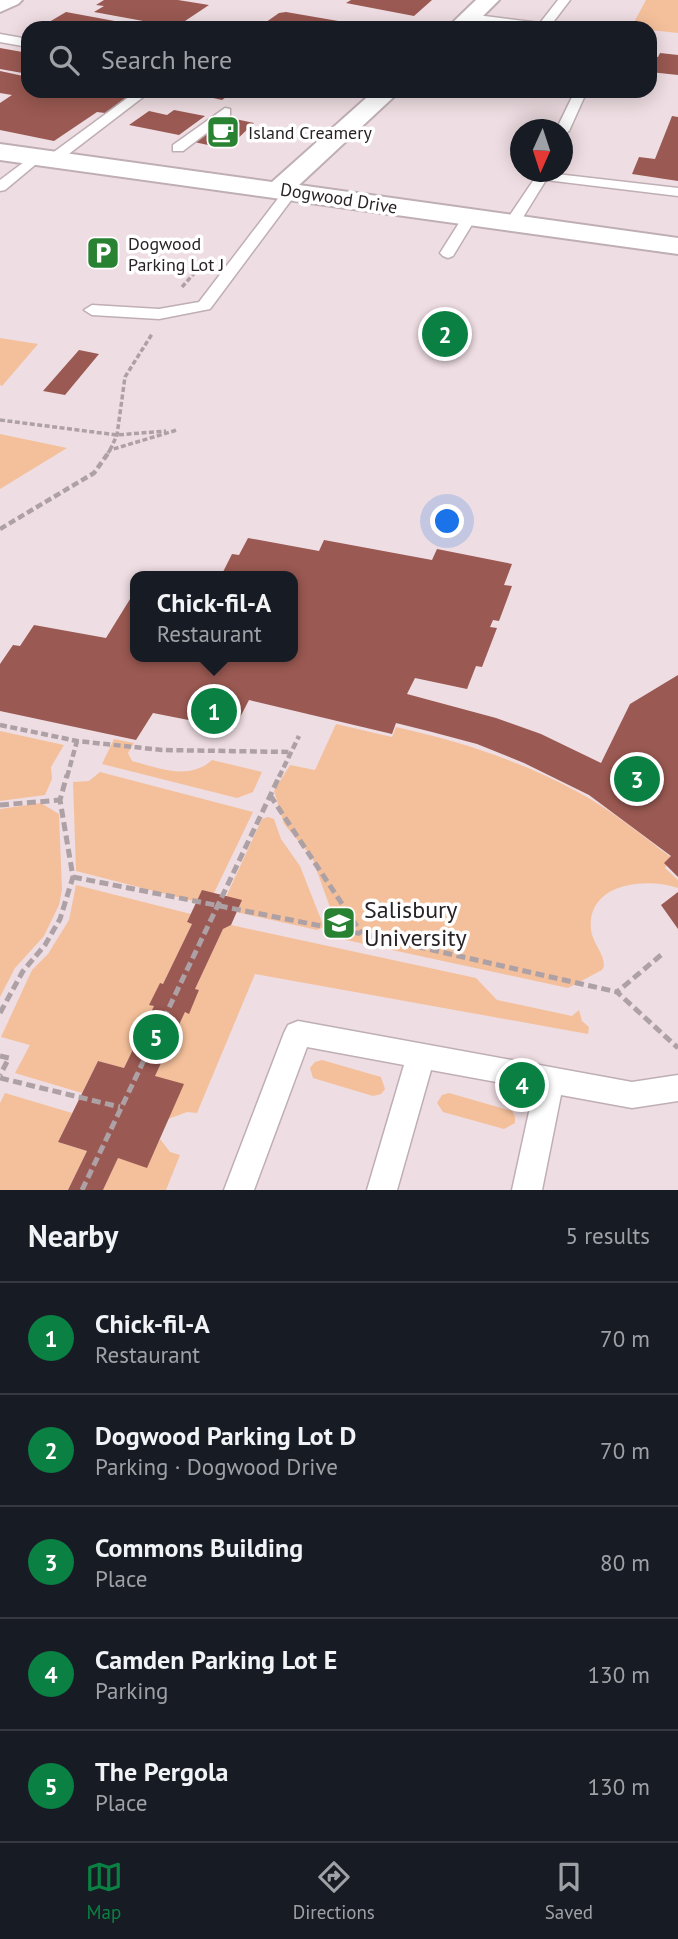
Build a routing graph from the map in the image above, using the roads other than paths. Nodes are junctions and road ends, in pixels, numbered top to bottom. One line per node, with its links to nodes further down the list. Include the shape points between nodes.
1 (11, 0): 4 (street)
2 (488, 0): 5 (street)
3 (564, 0): 6 (lane)
4 (0, 6)
5 (465, 21)
6 (548, 21)
7 (0, 38): 8 (lane)
8 (21, 42)
9 (132, 98): 15 (lane)
10 (381, 98): 19 (street)
11 (578, 98): 13 (lane)
12 (225, 112): 14 (lane)
13 (568, 119)
14 (178, 148)
15 (16, 160): 18 (lane); 19 (street, Dogwood Drive)
16 (573, 177): 20 (lane)
17 (538, 182): 22 (lane)
18 (0, 187)
19 (285, 190): 21 (street, Dogwood Drive); 25 (lane, via 204,306 159,314)
20 (678, 192)
21 (469, 218): 22 (street, Dogwood Drive); 24 (lane)
22 (512, 224): 23 (street, Dogwood Drive)
23 (678, 246)
24 (449, 253)
25 (92, 310)
26 (421, 1056): 27 (lane); 29 (lane, via 298,1033); 30 (lane)
27 (550, 1080): 28 (lane, via 632,1095); 31 (lane)
28 (678, 1088)
29 (239, 1190)
30 (382, 1190)
31 (527, 1190)

